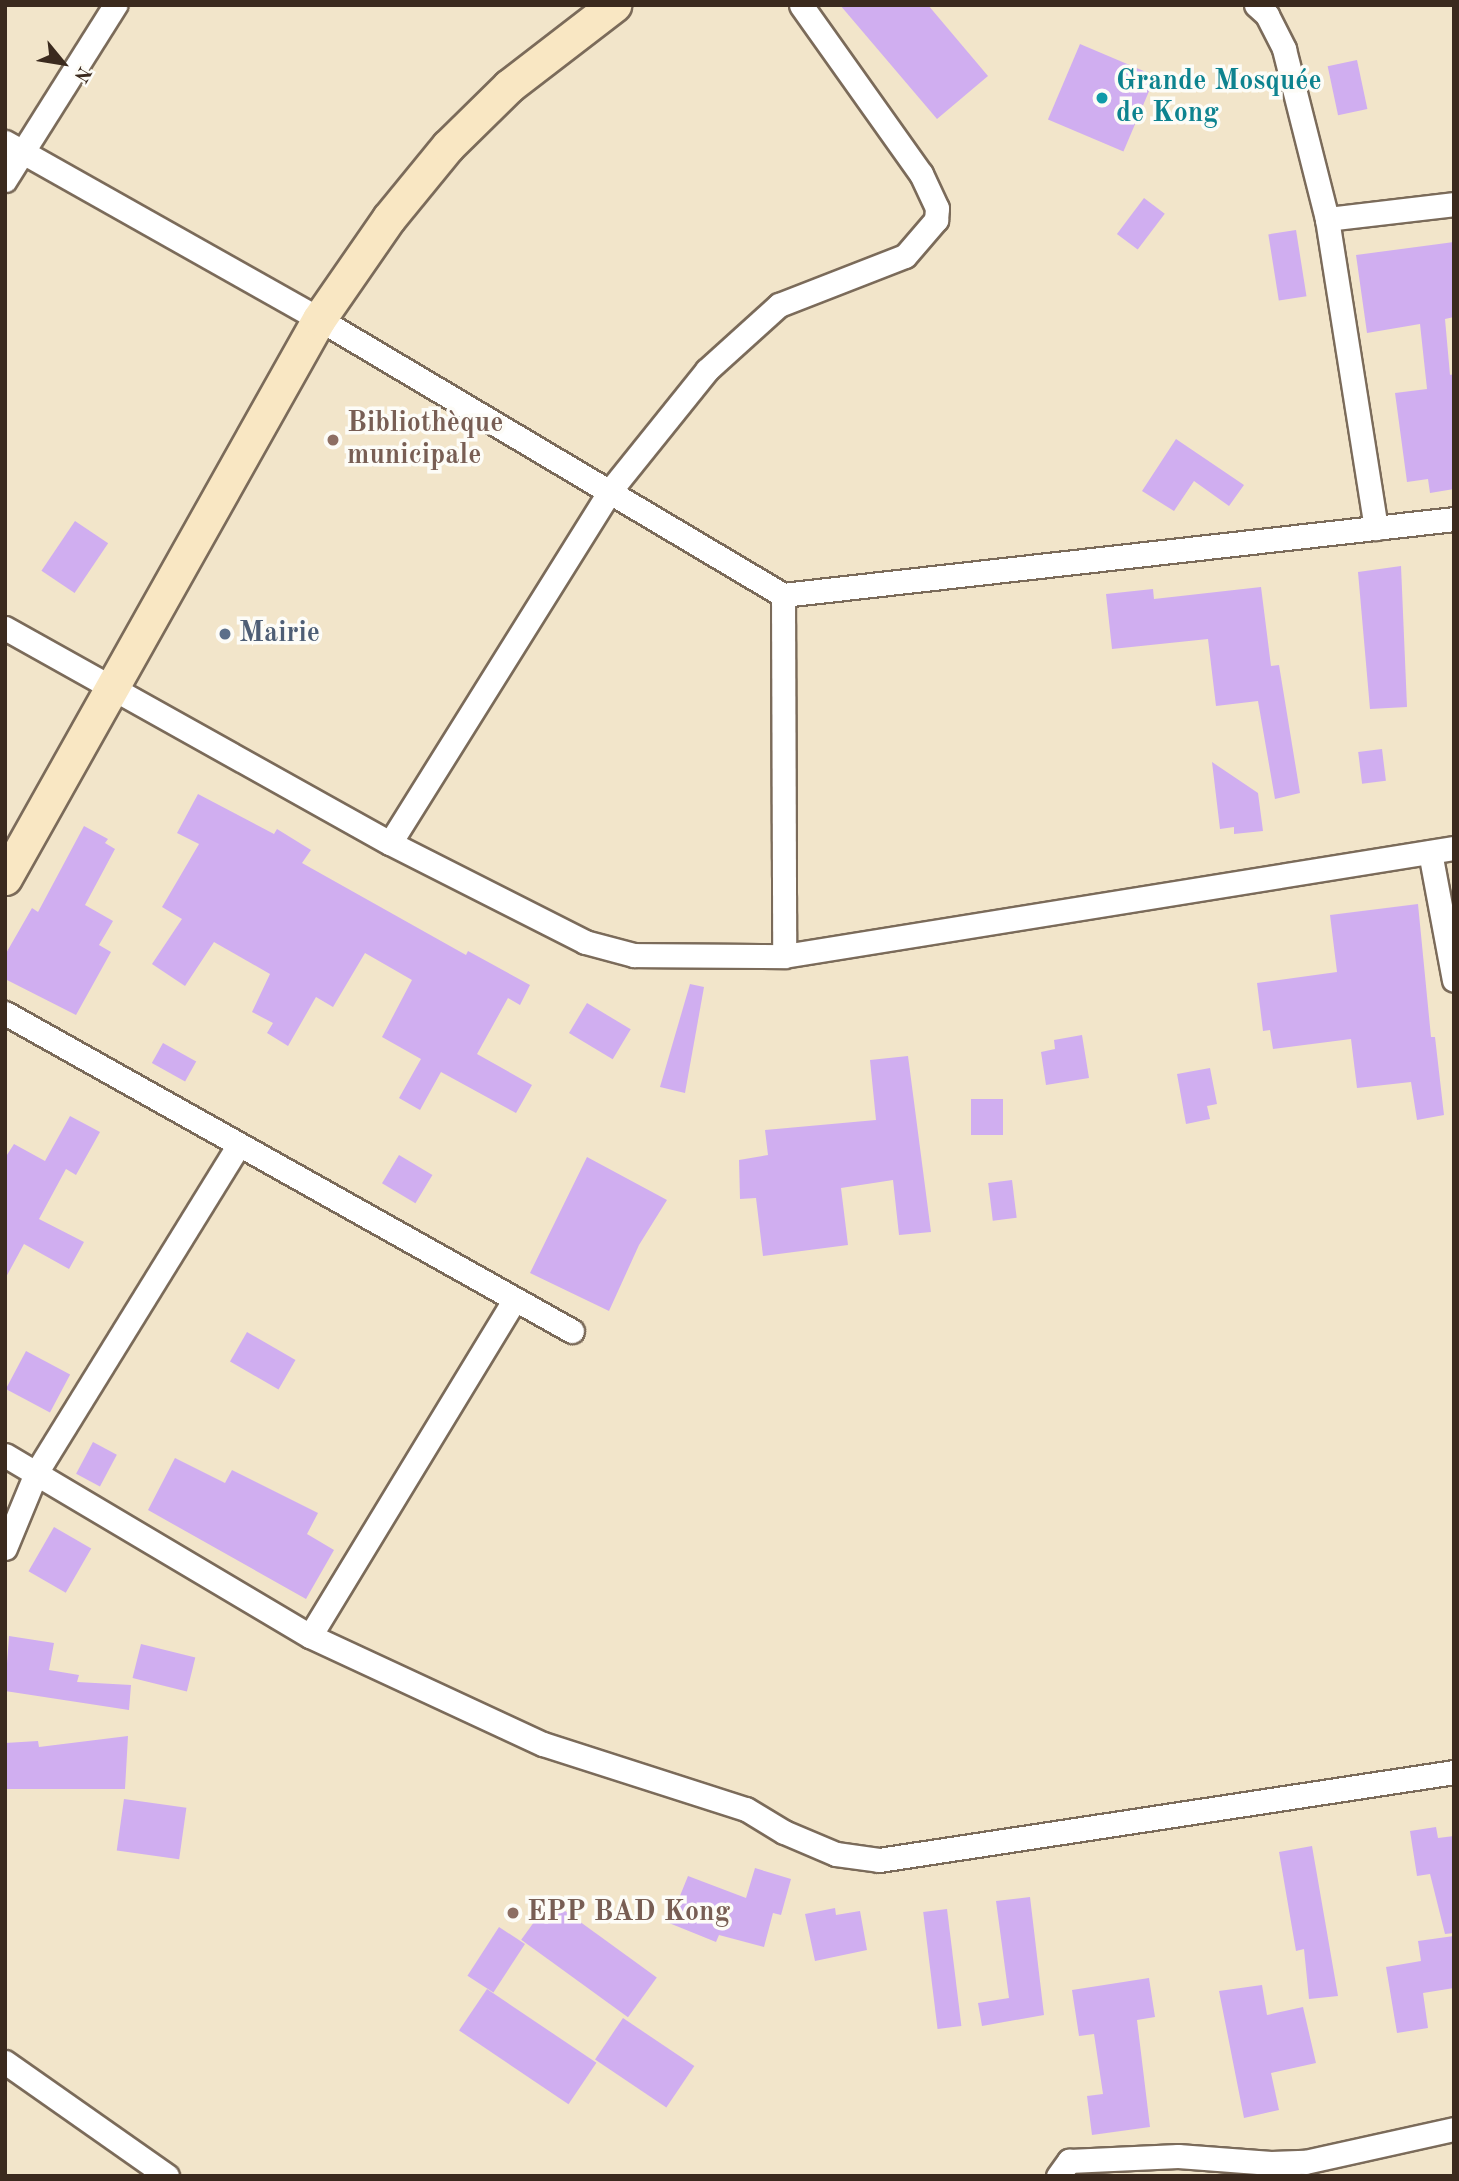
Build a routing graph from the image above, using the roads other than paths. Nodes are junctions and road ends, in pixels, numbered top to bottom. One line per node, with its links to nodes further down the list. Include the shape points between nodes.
1 (115, 5): 5 (street)
2 (614, 5): 9 (main road, via 509,86 448,146 389,218)
3 (801, 5): 10 (street, via 922,174 937,208 936,220 905,256 779,305 746,331 707,370)
4 (1256, 5): 8 (street, via 1267,15 1284,49)
5 (14, 147): 6 (street); 9 (street)
6 (5, 180)
7 (1454, 204): 8 (street)
8 (1328, 219): 12 (street)
9 (319, 319): 10 (street); 15 (main road)
10 (609, 492): 13 (street); 16 (street)
11 (1454, 519): 12 (street)
12 (1376, 528): 13 (street)
13 (783, 596): 20 (street)
14 (5, 628): 15 (street)
15 (112, 691): 16 (street); 19 (main road)
16 (390, 843): 20 (street, via 597,946 634,956)
17 (1454, 848): 18 (street)
18 (1430, 852): 20 (street); 21 (street)
19 (5, 878)
20 (784, 956)
21 (1454, 980)
22 (5, 1013): 23 (street)
23 (238, 1146): 24 (street); 27 (street)
24 (514, 1301): 25 (street); 29 (street)
25 (572, 1331)
26 (5, 1455): 27 (street)
27 (36, 1474): 28 (street); 29 (street)
28 (5, 1548)
29 (310, 1636): 30 (street, via 543,1744 746,1809 835,1854 878,1860)
30 (1454, 1772)
31 (5, 2062): 33 (street)
32 (1454, 2129): 34 (street, via 1305,2161 1271,2164 1178,2155 1069,2161)
33 (167, 2176)
34 (1058, 2176)

